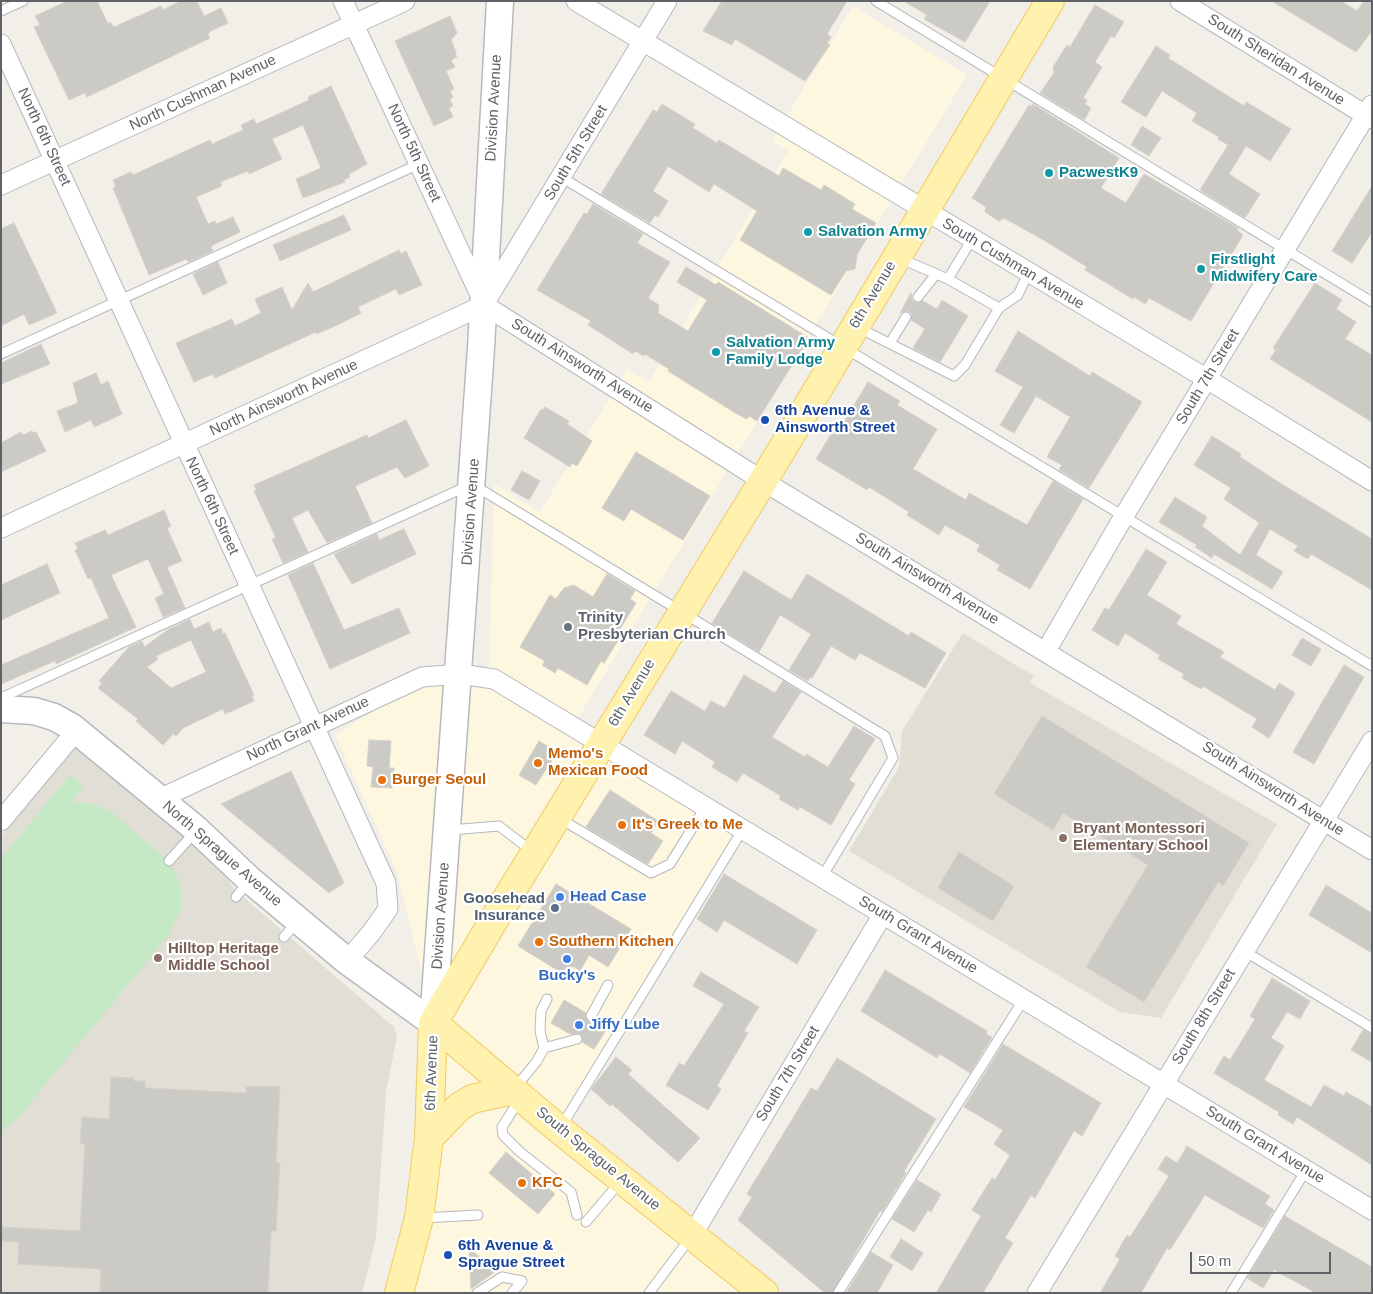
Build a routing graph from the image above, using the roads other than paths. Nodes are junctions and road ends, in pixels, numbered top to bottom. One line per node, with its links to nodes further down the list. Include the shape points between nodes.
1 (22, 1): 10 (lane)
2 (343, 1): 11 (street, North 5th Street)
3 (405, 1): 11 (street, North Cushman Avenue)
4 (500, 1): 30 (main road, Division Avenue)
5 (576, 1): 12 (street, South Cushman Avenue)
6 (667, 1): 12 (street, South 5th Street)
7 (876, 1): 14 (lane)
8 (1050, 1): 14 (main road, 6th Avenue)
9 (1180, 1): 15 (street, South Sheridan Avenue)
10 (1, 11)
11 (354, 24): 16 (street, North Cushman Avenue); 17 (street, North 5th Street)
12 (643, 41): 18 (street, South 5th Street); 20 (street, South Cushman Avenue)
13 (1, 44): 16 (street, North 6th Street)
14 (1003, 79): 20 (main road, 6th Avenue); 22 (lane)
15 (1370, 113): 22 (street, South 7th Street)
16 (55, 161): 19 (street, North Cushman Avenue); 28 (street, North 6th Street)
17 (419, 164): 28 (lane); 30 (street, North 5th Street)
18 (561, 177): 30 (street, South 5th Street); 33 (lane)
19 (1, 185)
20 (924, 211): 21 (street, South Cushman Avenue); 23 (main road, 6th Avenue)
21 (972, 239): 24 (street, South Cushman Avenue); 26 (lane)
22 (1285, 249): 29 (lane); 36 (street, South 7th Street)
23 (896, 257): 25 (lane); 33 (main road, 6th Avenue)
24 (1028, 273): 31 (lane, via 1018,295); 36 (street, South Cushman Avenue)
25 (936, 274): 26 (lane); 27 (lane)
26 (948, 279): 31 (lane)
27 (918, 297)
28 (118, 300): 35 (lane); 37 (street, North 6th Street)
29 (1372, 302)
30 (484, 304): 37 (street, North Ainsworth Avenue); 38 (street, South Ainsworth Avenue); 40 (main road, Division Avenue)
31 (999, 308): 34 (lane, via 965,365 954,376)
32 (906, 317): 34 (lane)
33 (848, 336): 34 (lane); 38 (main road, 6th Avenue); 41 (lane)
34 (890, 343)
35 (1, 354)
36 (1207, 379): 39 (street, South Cushman Avenue); 41 (street, South 7th Street)
37 (184, 444): 42 (street, North Ainsworth Avenue); 43 (street, North 6th Street)
38 (763, 480): 44 (main road, 6th Avenue); 45 (street, South Ainsworth Avenue)
39 (1372, 481)
40 (472, 484): 43 (lane); 44 (lane); 47 (main road, Division Avenue)
41 (1124, 516): 45 (street, South 7th Street); 46 (lane)
42 (1, 528)
43 (249, 586): 48 (lane); 50 (street, North 6th Street)
44 (681, 613): 53 (main road, 6th Avenue); 65 (lane, via 886,736 893,758)
45 (1046, 651): 58 (street, South Ainsworth Avenue)
46 (1372, 666)
47 (460, 674): 50 (street, North Grant Avenue, via 422,677); 53 (street, South Grant Avenue, via 494,679); 61 (main road, Division Avenue)
48 (1, 698)
49 (1, 709): 51 (main road, North Sprague Avenue, via 44,713)
50 (313, 727): 54 (street, North Grant Avenue); 68 (street, North 6th Street, via 386,883 388,909)
51 (76, 731): 54 (main road, North Sprague Avenue); 57 (street)
52 (1372, 740): 58 (street, South 8th Street)
53 (602, 743): 55 (street, South Grant Avenue); 56 (main road, 6th Avenue)
54 (159, 799): 60 (main road, North Sprague Avenue)
55 (706, 806): 56 (lane, via 670,864 651,873); 59 (street, South Grant Avenue)
56 (556, 817): 63 (main road, 6th Avenue)
57 (1, 821)
58 (1324, 821): 62 (street, South Ainsworth Avenue); 67 (street, South 8th Street)
59 (744, 829): 65 (street, South Grant Avenue); 79 (lane)
60 (196, 830): 64 (lane); 68 (main road, North Sprague Avenue, via 243,888 291,929)
61 (447, 830): 63 (lane, via 499,826); 73 (main road, Division Avenue)
62 (1372, 850)
63 (535, 853): 73 (main road, 6th Avenue)
64 (169, 861)
65 (822, 877): 66 (street, South Grant Avenue)
66 (883, 914): 71 (street, South Grant Avenue); 88 (street, South 7th Street)
67 (1244, 950): 74 (lane); 77 (street, South 8th Street)
68 (347, 961): 73 (main road, North Sprague Avenue)
69 (608, 985): 72 (lane)
70 (548, 999): 76 (lane, via 541,1011 540,1031)
71 (1024, 999): 77 (street, South Grant Avenue); 94 (lane)
72 (591, 1016)
73 (433, 1023): 78 (main road, South Sprague Avenue); 80 (main road, 6th Avenue)
74 (1372, 1028)
75 (577, 1039): 76 (lane)
76 (544, 1048): 78 (lane)
77 (1164, 1084): 81 (street, South Grant Avenue); 95 (street, South 8th Street)
78 (517, 1094): 79 (main road, South Sprague Avenue); 80 (main road, via 472,1099 458,1107); 85 (lane, via 502,1127 503,1134 519,1151 571,1192)
79 (560, 1130): 82 (main road, South Sprague Avenue)
80 (429, 1138): 86 (main road, 6th Avenue)
81 (1306, 1170): 83 (street, South Grant Avenue); 96 (lane)
82 (623, 1179): 87 (lane); 88 (main road, South Sprague Avenue)
83 (1372, 1210)
84 (478, 1215): 86 (lane)
85 (577, 1215)
86 (418, 1218): 89 (main road, 6th Avenue)
87 (586, 1222)
88 (693, 1234): 92 (lane); 93 (main road, South Sprague Avenue)
89 (399, 1293)
90 (477, 1293): 91 (lane, via 502,1277 522,1281)
91 (512, 1293)
92 (649, 1293)
93 (764, 1293)
94 (838, 1293)
95 (1037, 1293)
96 (1231, 1293)

